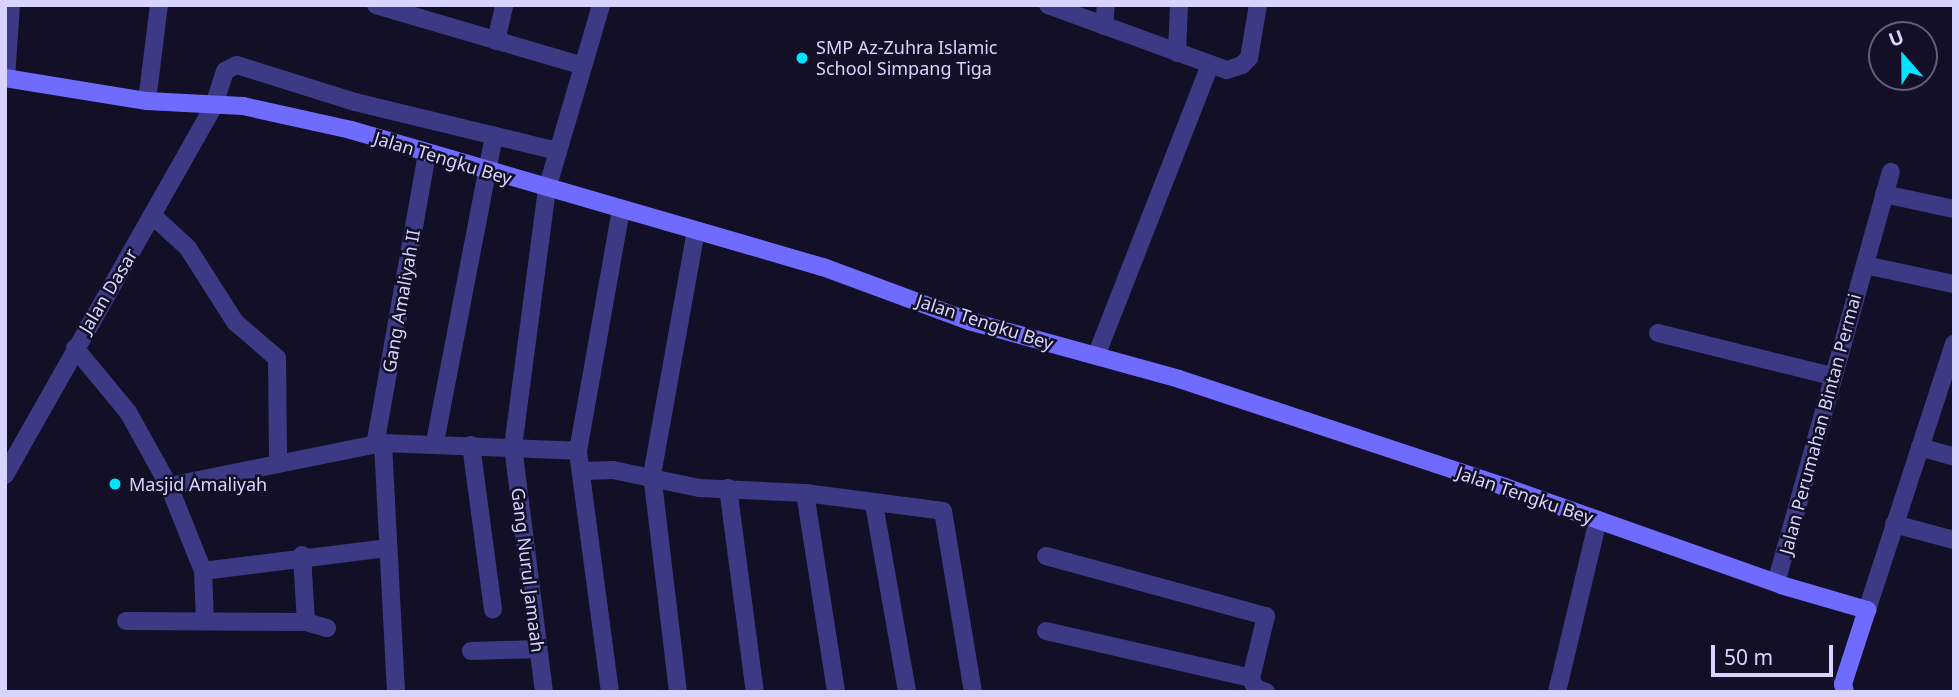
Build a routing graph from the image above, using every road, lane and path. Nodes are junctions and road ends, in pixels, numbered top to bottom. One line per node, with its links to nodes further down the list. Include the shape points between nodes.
1 (11, 5): 15 (street)
2 (159, 5): 16 (street)
3 (376, 5): 11 (street)
4 (504, 5): 11 (street)
5 (601, 5): 14 (street, Gang Nurul Jamaah)
6 (1048, 5): 10 (street)
7 (1106, 5): 10 (street)
8 (1179, 5): 12 (street)
9 (1258, 5): 13 (street, via 1249,58 1235,68)
10 (1104, 26): 12 (street)
11 (496, 41): 14 (street)
12 (1177, 53): 13 (street)
13 (1210, 65): 34 (street)
14 (583, 66): 19 (street, Gang Nurul Jamaah)
15 (5, 78): 16 (main road, Jalan Tengku Bey)
16 (147, 101): 17 (main road, Jalan Tengku Bey)
17 (213, 108): 18 (street, Jalan Dasar, via 225,71 237,65 355,102); 20 (main road, Jalan Tengku Bey, via 243,106 344,128); 27 (street, Jalan Dasar)
18 (494, 135): 19 (street, Jalan Dasar); 21 (street)
19 (558, 151): 23 (street, Gang Nurul Jamaah)
20 (427, 153): 21 (main road, Jalan Tengku Bey); 37 (street, Gang Amaliyah II, via 376,440)
21 (485, 172): 23 (main road, Jalan Tengku Bey); 36 (street)
22 (1891, 172): 24 (street, Jalan Perumahan Bintan Permai)
23 (547, 189): 26 (main road, Jalan Tengku Bey); 39 (street, Gang Nurul Jamaah)
24 (1884, 194): 25 (street); 29 (street, Jalan Perumahan Bintan Permai)
25 (1954, 209)
26 (621, 210): 28 (main road, Jalan Tengku Bey); 41 (street)
27 (153, 216): 33 (street, Jalan Dasar); 43 (street, via 194,256 236,322 277,358)
28 (696, 231): 34 (main road, Jalan Tengku Bey, via 823,267 969,321); 46 (street)
29 (1865, 265): 30 (street); 35 (street, Jalan Perumahan Bintan Permai)
30 (1954, 284)
31 (1658, 333): 35 (street)
32 (1954, 344): 40 (street)
33 (75, 348): 45 (street, Jalan Dasar); 47 (street, via 128,412)
34 (1096, 356): 51 (main road, Jalan Tengku Bey, via 1179,379)
35 (1832, 376): 58 (street, Jalan Perumahan Bintan Permai)
36 (435, 442): 37 (street); 38 (street)
37 (383, 443): 43 (street); 54 (street)
38 (471, 445): 39 (street); 59 (street)
39 (513, 447): 41 (street); 66 (street, Gang Nurul Jamaah)
40 (1920, 447): 42 (street); 52 (street)
41 (578, 451): 44 (street)
42 (1954, 457)
43 (278, 462): 47 (street)
44 (583, 471): 46 (street); 71 (street)
45 (5, 475)
46 (652, 475): 48 (street, via 699,488); 72 (street)
47 (169, 485): 57 (street)
48 (728, 488): 49 (street); 73 (street)
49 (805, 493): 50 (street); 74 (street)
50 (874, 503): 75 (street); 76 (street, via 946,514)
51 (1598, 520): 58 (main road, Jalan Tengku Bey); 78 (street)
52 (1894, 524): 53 (street); 60 (street)
53 (1954, 540)
54 (387, 548): 55 (street); 69 (street)
55 (302, 555): 57 (street); 63 (street)
56 (1046, 556): 68 (street, via 1266,616)
57 (203, 571): 61 (street)
58 (1776, 583): 60 (main road, Jalan Tengku Bey)
59 (493, 610)
60 (1867, 610): 79 (main road, via 1843,684)
61 (205, 620): 62 (street); 63 (street)
62 (126, 621)
63 (306, 622): 64 (street)
64 (327, 628)
65 (1046, 631): 68 (street)
66 (538, 649): 67 (street); 70 (street, Gang Nurul Jamaah)
67 (471, 651)
68 (1251, 678): 77 (street, via 1255,688)
69 (396, 692)
70 (544, 692)
71 (610, 692)
72 (678, 692)
73 (755, 692)
74 (836, 692)
75 (907, 692)
76 (973, 692)
77 (1266, 692)
78 (1557, 692)
79 (1845, 692)

